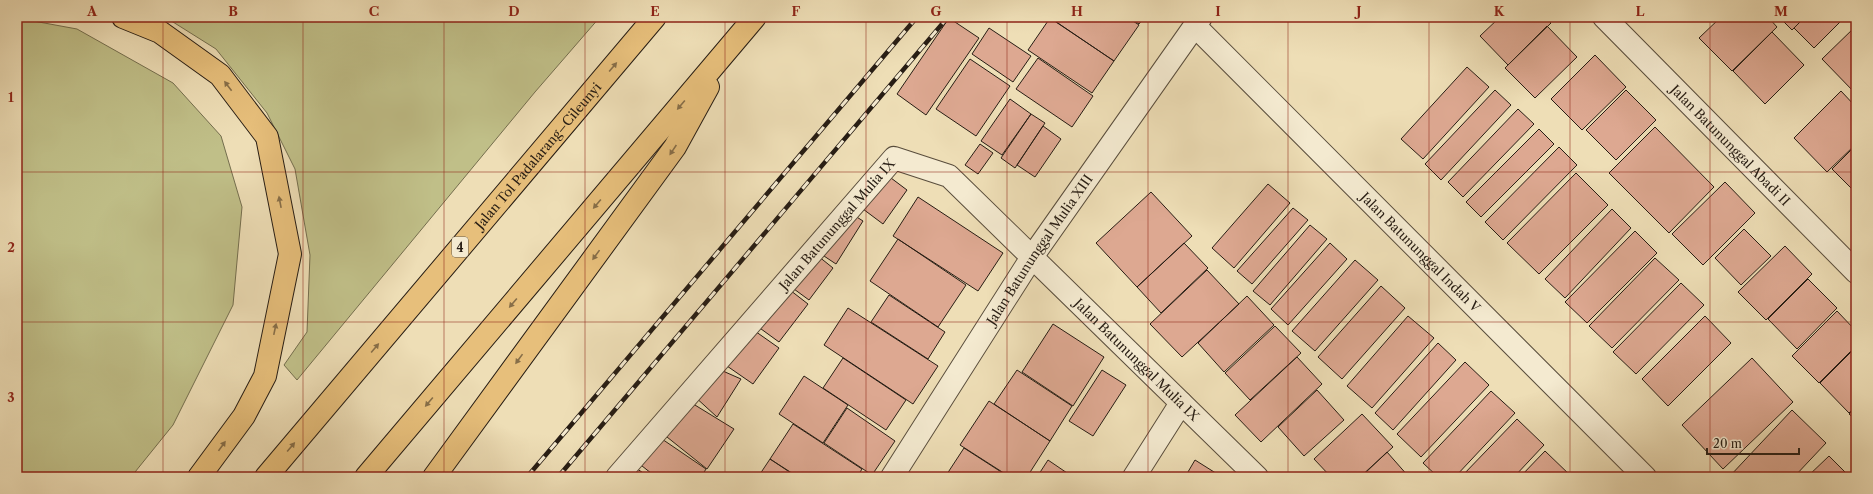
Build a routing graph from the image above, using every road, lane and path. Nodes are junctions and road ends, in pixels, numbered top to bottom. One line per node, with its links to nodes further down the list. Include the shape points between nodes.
1 (123, 17): 10 (highway, one-way to 1, via 244,416 265,376 290,254 267,136 220,75 160,32)
2 (655, 17): 11 (highway, Jalan Tol Padalarang–Cileunyi / 4, one-way to 2)
3 (755, 17): 6 (highway)
4 (1604, 17): 8 (street, Jalan Batununggal Abadi II)
5 (1198, 22): 7 (street, Jalan Batununggal Mulia XIII); 18 (street, Jalan Batununggal Indah V)
6 (734, 43): 12 (highway, one-way to 12); 13 (highway, one-way to 13, via 675,148)
7 (1032, 257): 9 (street, Jalan Batununggal Mulia IX); 14 (street, Jalan Batununggal Mulia IX, via 950,176 894,158); 15 (street, Jalan Batununggal Mulia XIII)
8 (1856, 272)
9 (1181, 403): 16 (street); 17 (street, Jalan Batununggal Mulia IX)
10 (199, 477)
11 (266, 477)
12 (366, 477)
13 (434, 477)
14 (617, 477)
15 (892, 477)
16 (1134, 477)
17 (1257, 477)
18 (1645, 477)

